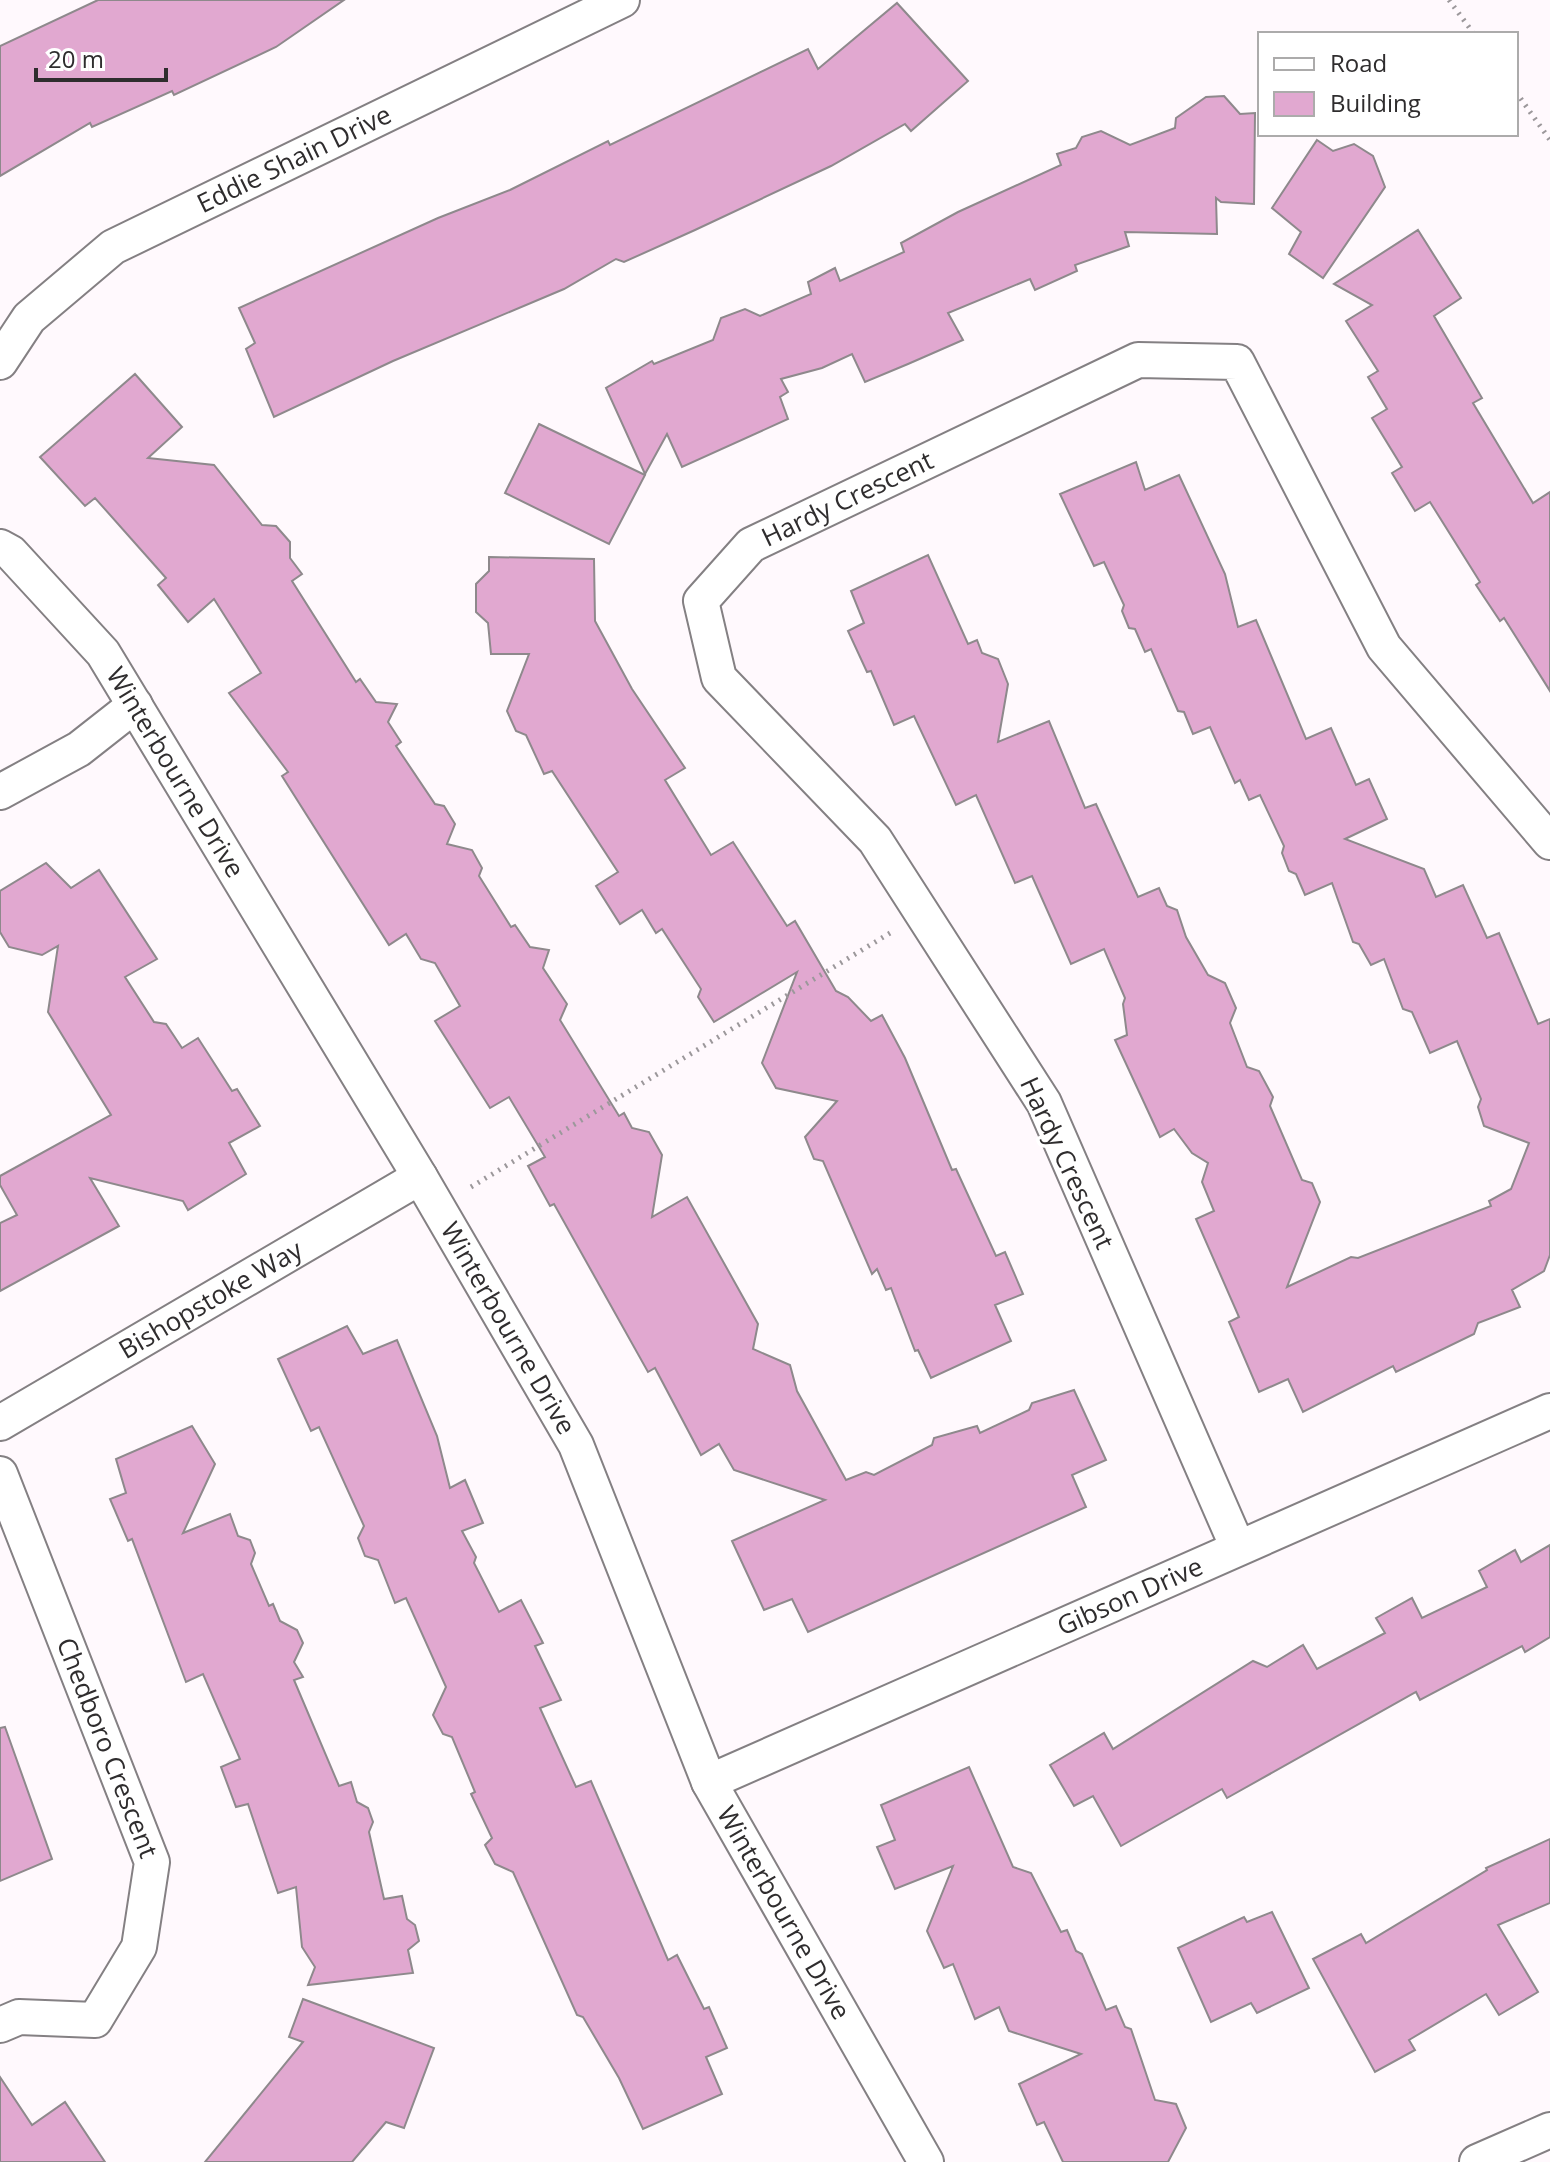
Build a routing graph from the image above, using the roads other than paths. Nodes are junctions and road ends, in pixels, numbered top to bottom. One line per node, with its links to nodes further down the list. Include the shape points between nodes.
1 (622, 0): 2 (street, Eddie Shain Drive, via 113,247 29,318)
2 (0, 362)
3 (0, 547): 4 (street, Winterbourne Drive, via 103,653)
4 (135, 705): 5 (street, via 79,749); 7 (street, Winterbourne Drive)
5 (0, 792)
6 (1550, 842): 11 (street, Hardy Crescent, via 1384,647 1237,362 1138,360 751,545 701,601 719,678 875,840 1044,1103)
7 (420, 1177): 9 (street, Bishopstoke Way); 12 (street, Winterbourne Drive, via 576,1445)
8 (1550, 1411): 11 (street, Gibson Drive)
9 (0, 1423)
10 (0, 1474): 13 (street, Chedboro Crescent, via 152,1862 139,1947 95,2020 19,2017)
11 (1238, 1548): 12 (street, Gibson Drive)
12 (709, 1782): 15 (street, Winterbourne Drive)
13 (0, 2025)
14 (1550, 2130): 16 (street)
15 (926, 2162)
16 (1477, 2162)

